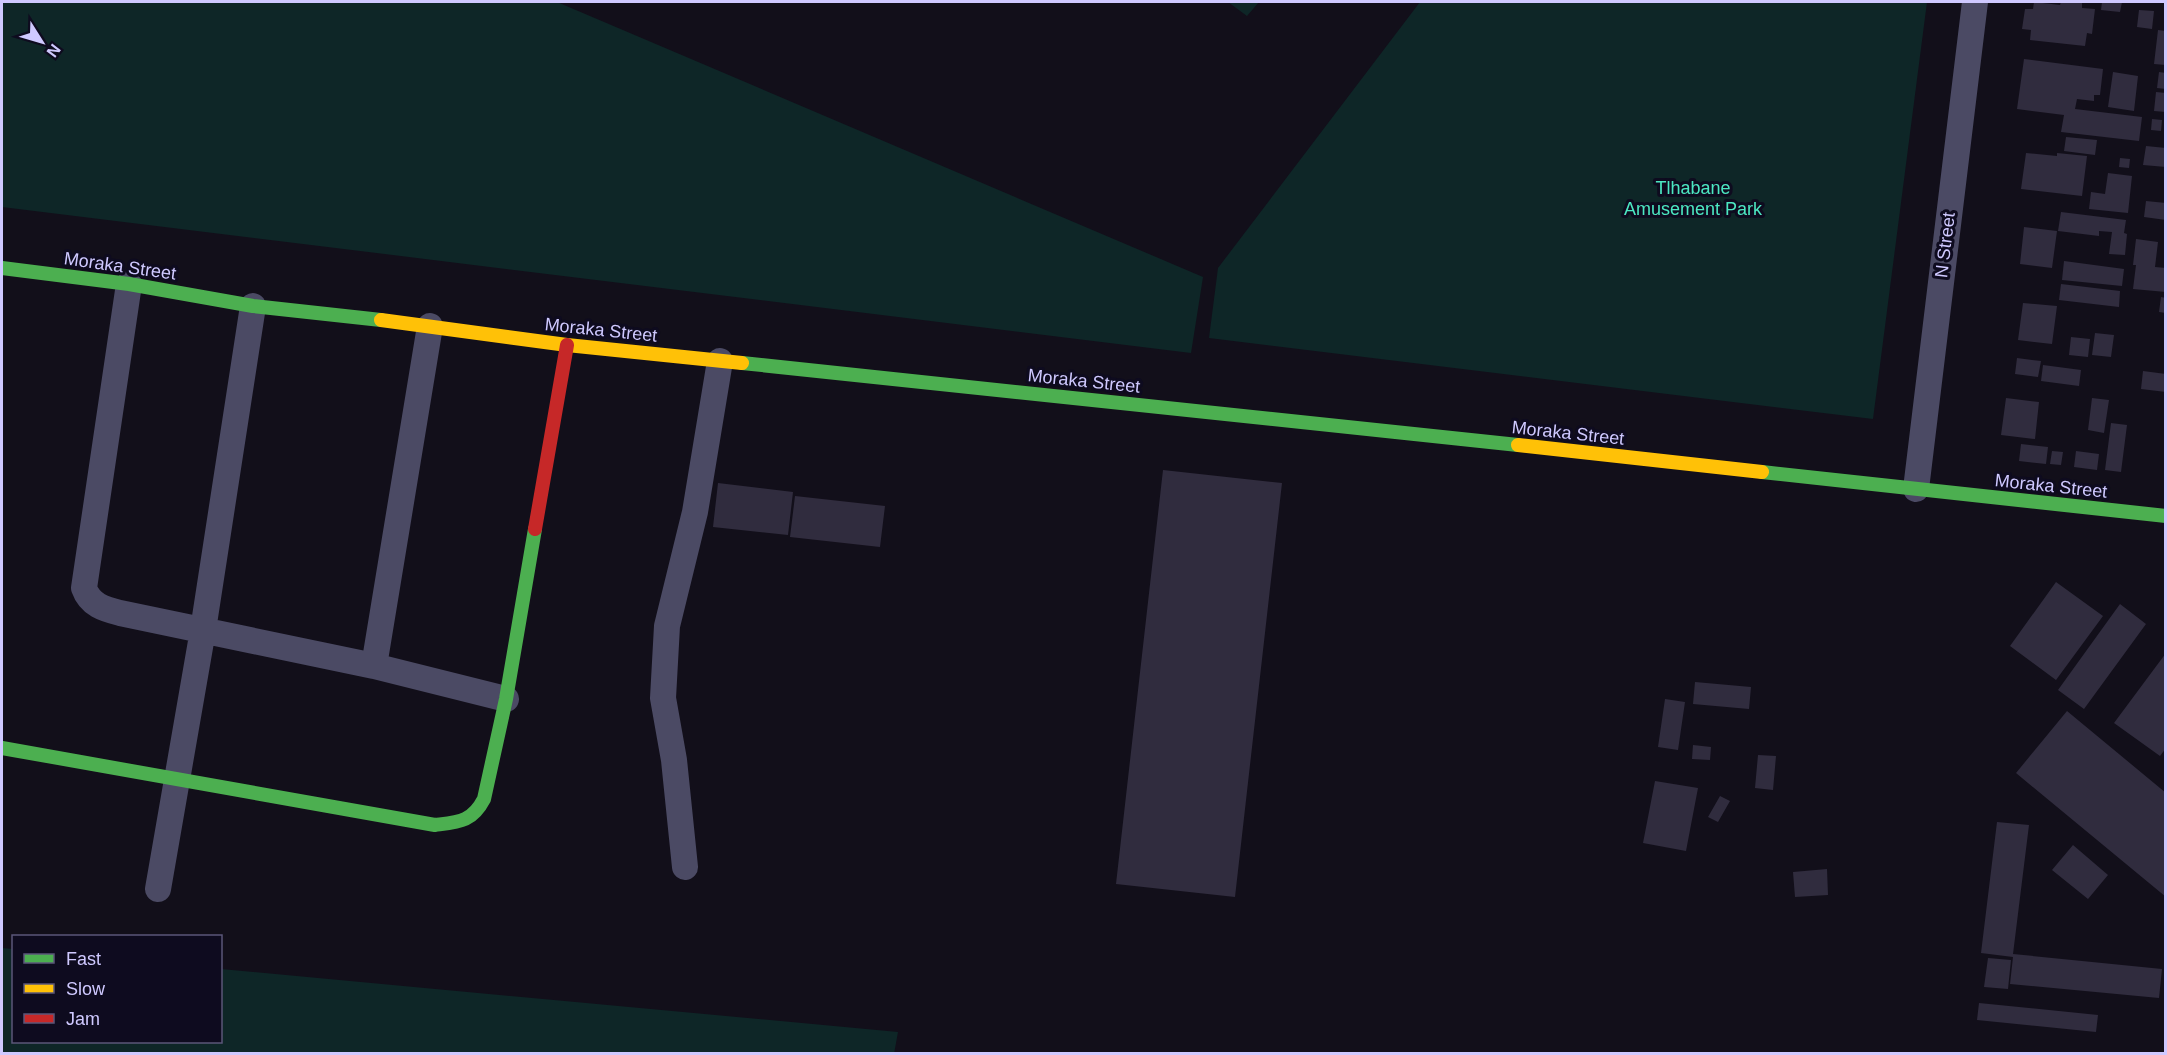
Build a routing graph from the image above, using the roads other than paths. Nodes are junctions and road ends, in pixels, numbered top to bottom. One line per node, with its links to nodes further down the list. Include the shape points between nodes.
1 (1975, 2): 8 (street, N Street)
2 (2, 268): 3 (street, Moraka Street)
3 (129, 284): 4 (street, Moraka Street); 10 (street, via 84,588 92,603 104,609)
4 (254, 306): 5 (street, Moraka Street); 10 (street)
5 (430, 326): 6 (street, Moraka Street); 11 (street)
6 (567, 345): 7 (street, Moraka Street); 12 (street)
7 (720, 361): 8 (street, Moraka Street); 15 (street, via 695,512 667,626 663,698)
8 (1916, 489): 9 (street, Moraka Street)
9 (2166, 516)
10 (203, 630): 11 (street); 14 (street)
11 (374, 666): 12 (street)
12 (506, 699): 14 (street, via 484,799 471,818 460,822 435,825)
13 (2, 748): 14 (street)
14 (178, 781): 16 (street)
15 (685, 867)
16 (158, 889)

